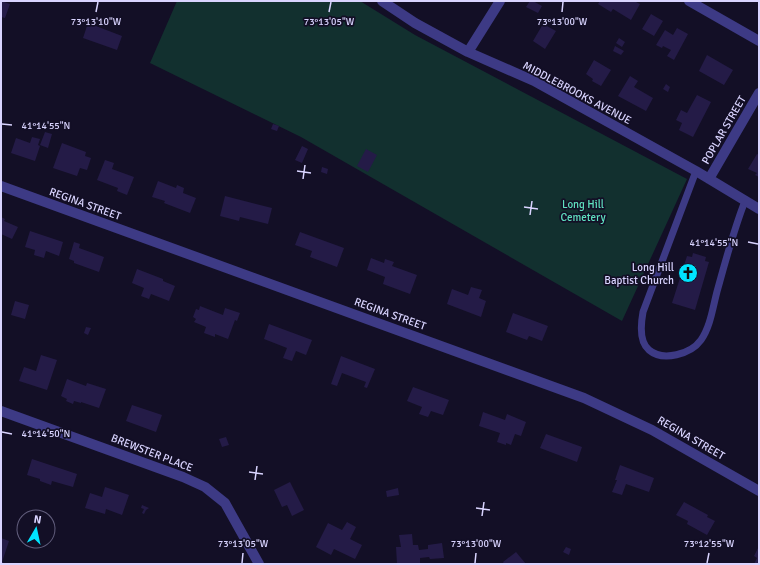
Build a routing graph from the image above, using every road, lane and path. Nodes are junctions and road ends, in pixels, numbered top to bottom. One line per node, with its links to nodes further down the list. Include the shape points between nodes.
1 (382, 1): 5 (street, MIDDLEBROOKS AVENUE)
2 (500, 1): 5 (street)
3 (689, 1): 4 (street)
4 (759, 41)
5 (468, 52): 7 (street, MIDDLEBROOKS AVENUE, via 534,81)
6 (759, 93): 8 (street, POPLAR STREET)
7 (696, 171): 8 (street, MIDDLEBROOKS AVENUE); 10 (lane, via 642,312 644,343 649,350 658,355 675,355 689,350 700,341 707,329 738,218)
8 (709, 179): 10 (street, MIDDLEBROOKS AVENUE)
9 (1, 186): 13 (street, REGINA STREET, via 584,398 652,430)
10 (746, 201): 11 (street, MIDDLEBROOKS AVENUE)
11 (759, 209)
12 (1, 411): 14 (street, BREWSTER PLACE, via 205,487 224,503)
13 (759, 491)
14 (259, 564)

